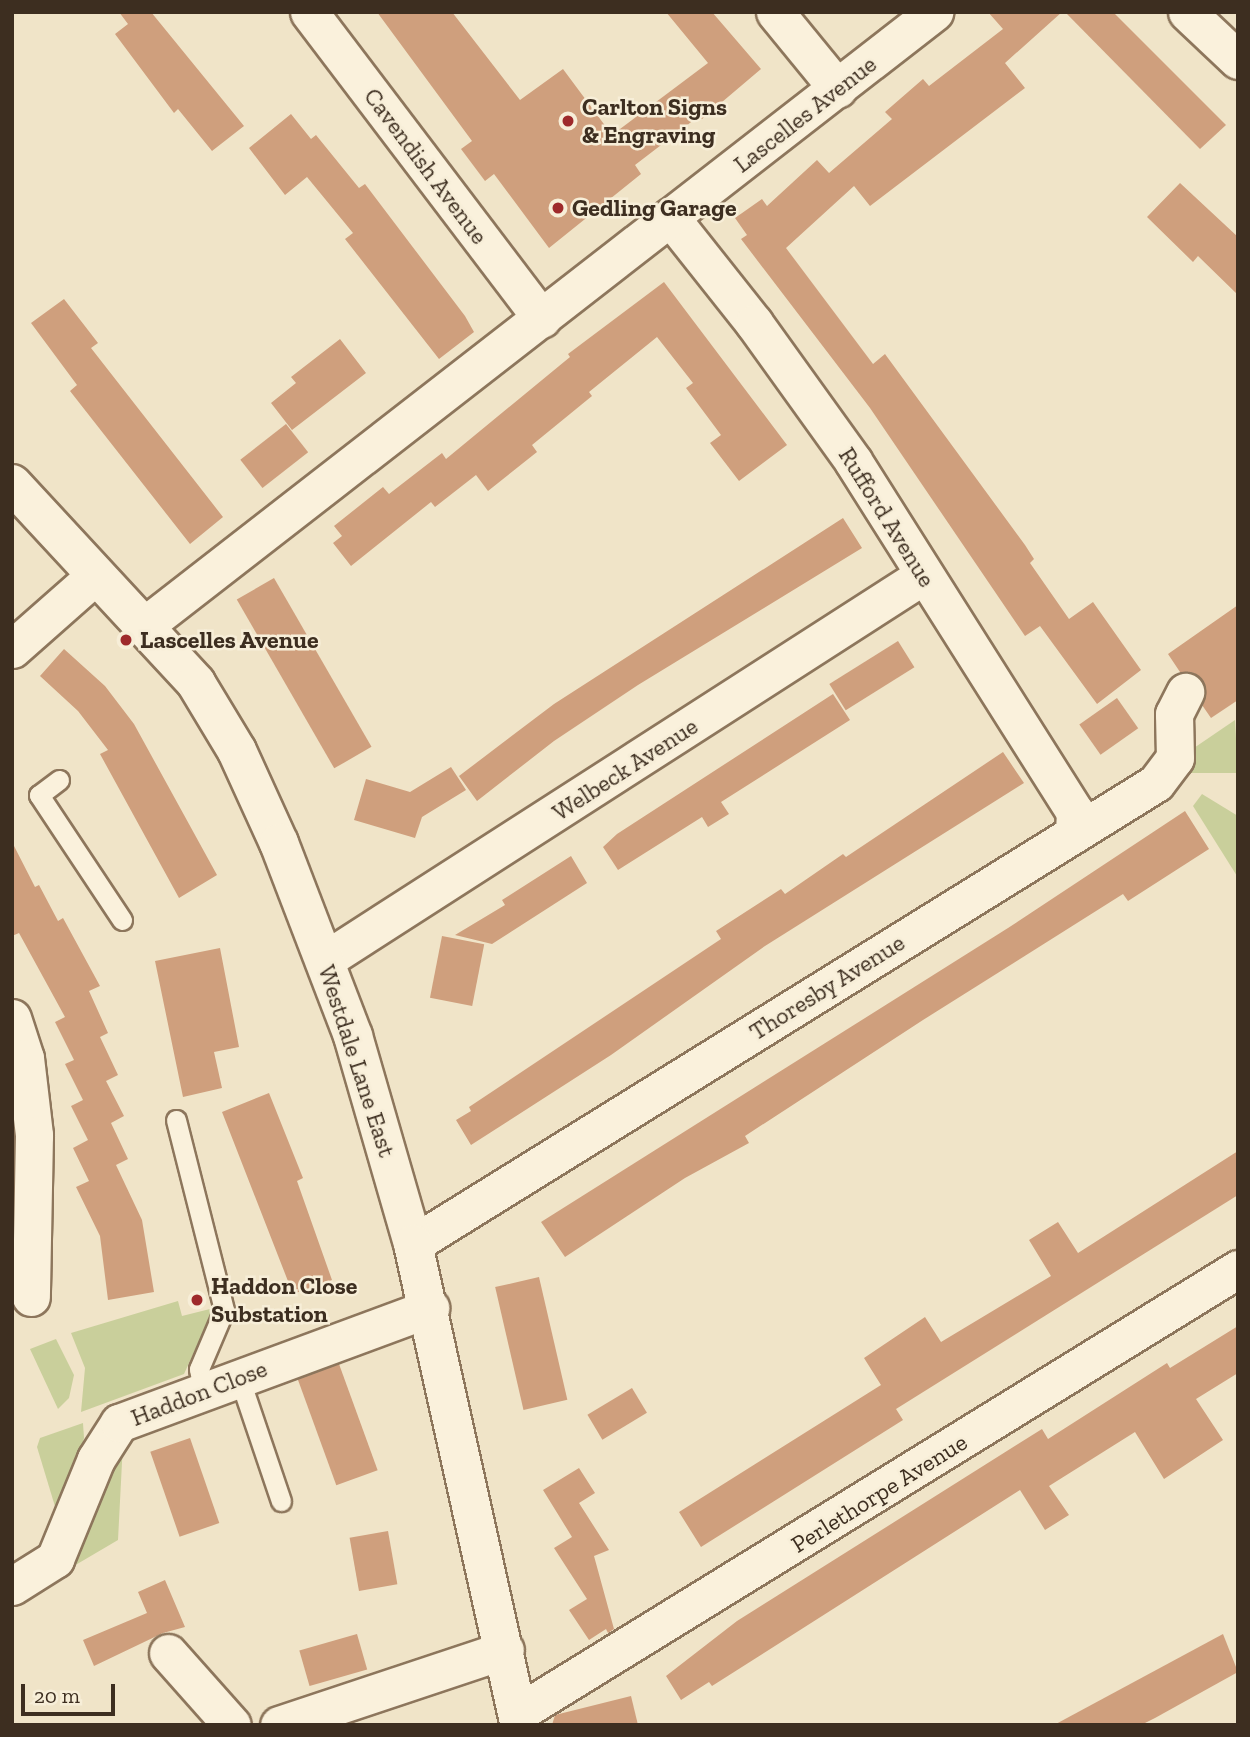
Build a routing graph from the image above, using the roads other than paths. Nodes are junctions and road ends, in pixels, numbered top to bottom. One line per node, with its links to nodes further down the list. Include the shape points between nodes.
1 (309, 12): 8 (street, Cavendish Avenue)
2 (775, 12): 6 (street)
3 (934, 12): 6 (street, Lascelles Avenue)
4 (1187, 12): 5 (street)
5 (1238, 60)
6 (838, 89): 7 (street, Lascelles Avenue)
7 (670, 217): 8 (street, Lascelles Avenue); 11 (street, Rufford Avenue, via 846,450)
8 (542, 319): 12 (street, Lascelles Avenue)
9 (12, 484): 10 (street, Westdale Lane East)
10 (96, 575): 12 (street, Westdale Lane East); 13 (street)
11 (924, 575): 16 (street, Rufford Avenue, via 1074,812); 18 (street, Welbeck Avenue)
12 (144, 626): 18 (street, Westdale Lane East, via 220,718 279,843)
13 (12, 649)
14 (1185, 692): 16 (street, Thoresby Avenue, via 1174,714 1175,758 1165,774)
15 (59, 780): 17 (lane, via 39,795)
16 (1074, 834): 21 (street, Thoresby Avenue)
17 (122, 920)
18 (326, 960): 21 (street, Westdale Lane East, via 353,1035)
19 (12, 1018): 23 (street, via 25,1058 34,1135)
20 (176, 1120): 26 (lane, via 224,1310 199,1369)
21 (413, 1244): 24 (street, Westdale Lane East)
22 (1238, 1269): 31 (street, Perlethorpe Avenue)
23 (32, 1297)
24 (430, 1308): 25 (street, Haddon Close); 29 (street, Westdale Lane East)
25 (240, 1377): 26 (street, Haddon Close); 27 (lane)
26 (203, 1390): 28 (street, Haddon Close, via 119,1423 96,1459 55,1559)
27 (281, 1502)
28 (12, 1586)
29 (505, 1650): 31 (street, Westdale Lane East); 33 (street)
30 (168, 1653): 32 (street)
31 (519, 1719)
32 (232, 1725)
33 (279, 1725)

